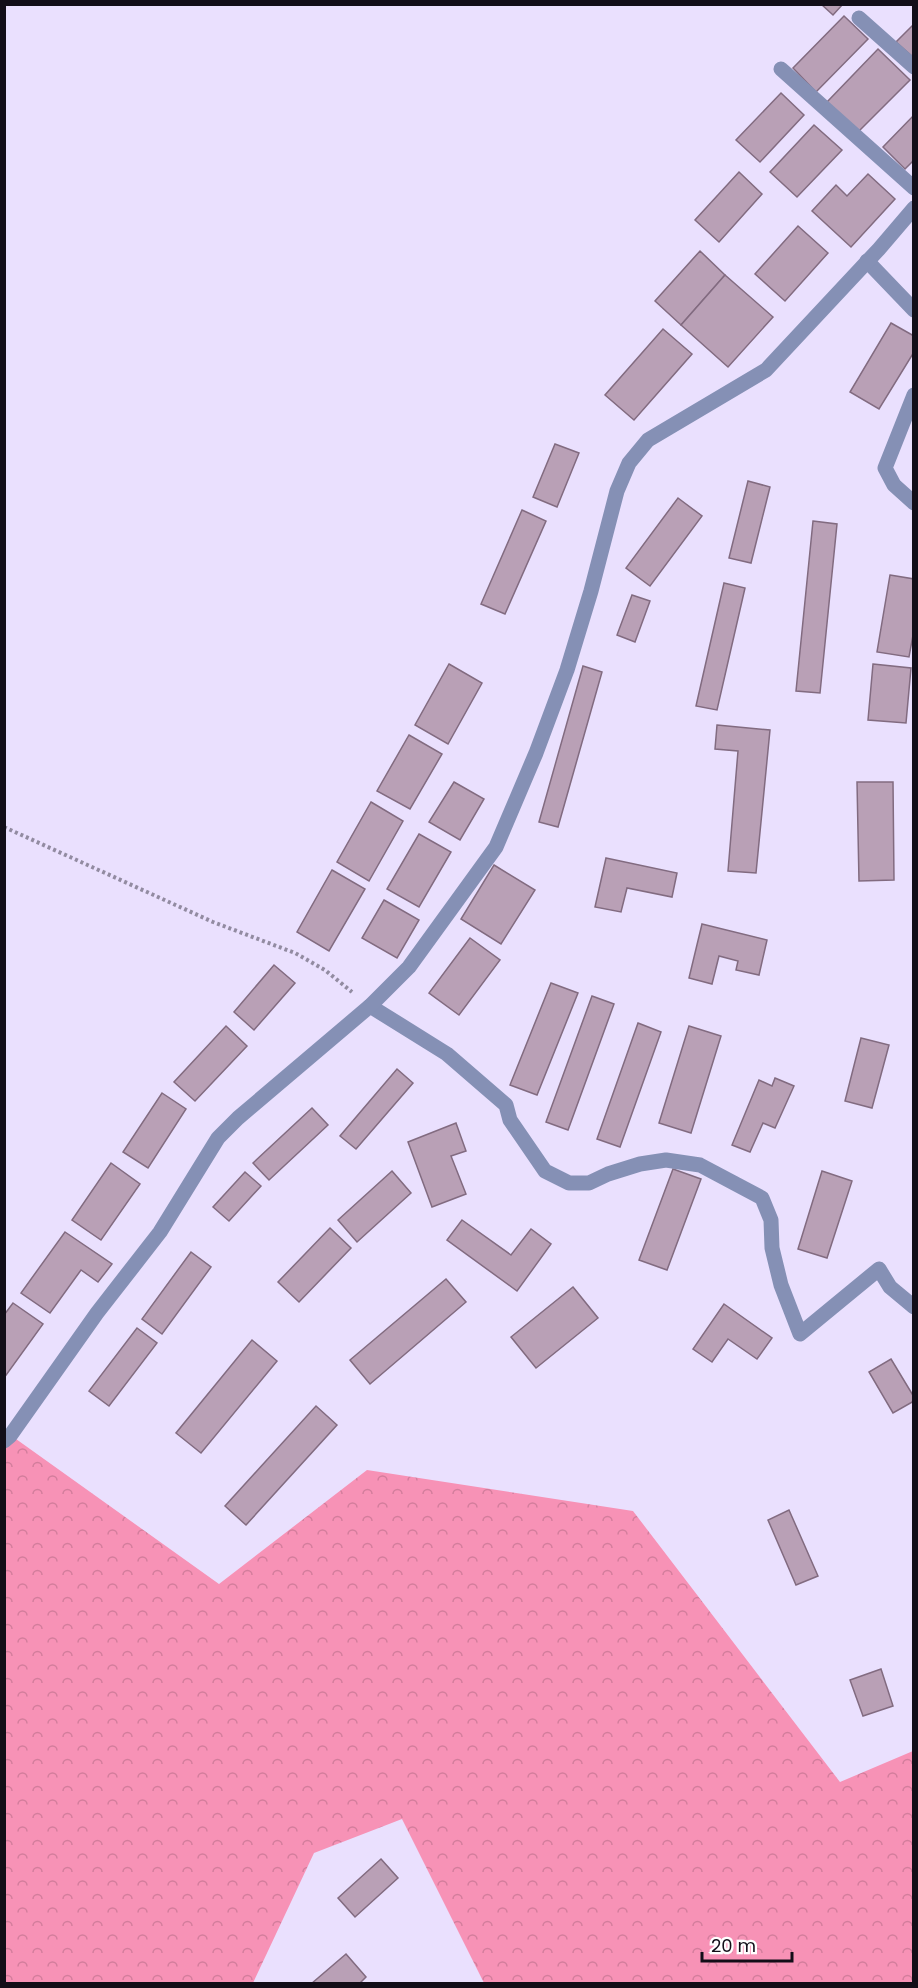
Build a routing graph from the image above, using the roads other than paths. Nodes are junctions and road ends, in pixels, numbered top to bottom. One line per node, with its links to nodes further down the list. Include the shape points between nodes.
1 (859, 18): 2 (street)
2 (914, 67)
3 (781, 69): 4 (street)
4 (914, 188)
5 (914, 208): 6 (street)
6 (867, 261): 7 (street); 10 (street, via 766,370 648,440 628,463 567,670 496,847 409,967)
7 (914, 310)
8 (914, 395): 9 (street, via 885,468 894,485)
9 (914, 503)
10 (369, 1006): 11 (street, via 447,1054 506,1105 510,1120 545,1171 569,1183 589,1183 640,1164 666,1160 700,1165 762,1198 771,1220 772,1248 781,1285 800,1334 879,1269 890,1287); 12 (street, via 218,1138 160,1232)
11 (914, 1307)
12 (4, 1441)

